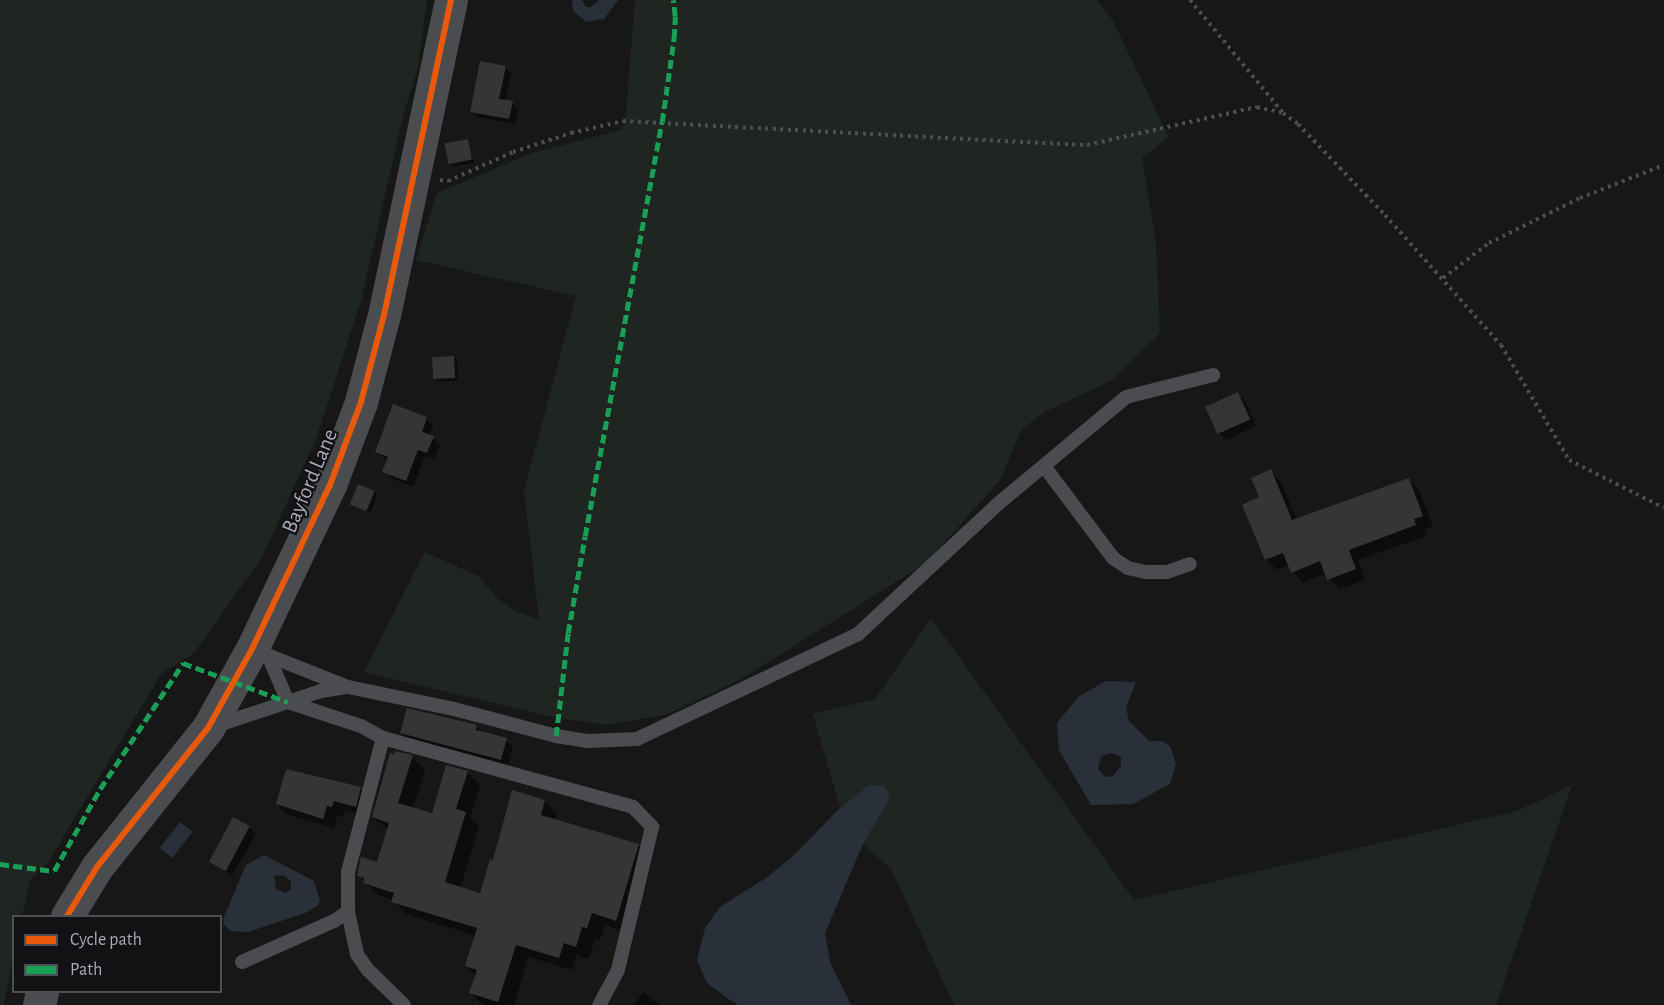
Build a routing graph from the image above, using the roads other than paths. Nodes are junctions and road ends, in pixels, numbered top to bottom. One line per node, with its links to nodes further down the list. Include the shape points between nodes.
1 (451, 0): 5 (street, Bayford Lane, via 384,315 361,402)
2 (1213, 375): 3 (lane, via 1126,397)
3 (1044, 466): 4 (lane, via 1113,558 1128,568 1146,572 1167,572); 6 (lane, via 858,634 637,740 589,741 556,736)
4 (1190, 564)
5 (260, 652): 6 (lane); 7 (lane); 8 (street, Bayford Lane)
6 (348, 687): 7 (lane)
7 (288, 702): 8 (lane); 9 (lane, via 361,726)
8 (208, 728): 11 (street, Bayford Lane, via 97,867)
9 (383, 738): 10 (lane, via 348,872); 14 (lane, via 633,807 652,827 618,970)
10 (348, 912): 12 (lane); 13 (lane, via 357,954)
11 (68, 915)
12 (242, 962)
13 (404, 1005)
14 (599, 1005)

